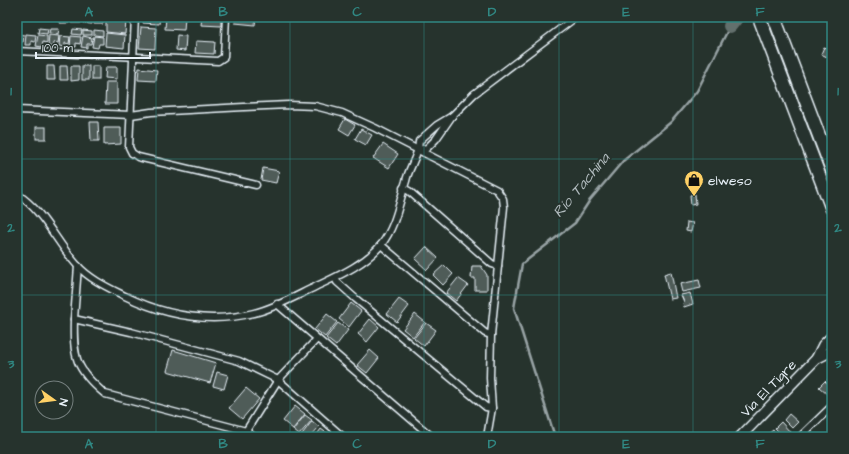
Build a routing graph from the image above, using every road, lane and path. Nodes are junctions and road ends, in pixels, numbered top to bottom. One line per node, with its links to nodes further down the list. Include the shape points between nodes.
1 (135, 17): 7 (street)
2 (226, 17): 7 (street, via 222,60)
3 (576, 17): 12 (street, via 474,94)
4 (759, 17): 9 (highway)
5 (774, 17): 8 (highway)
6 (17, 51): 7 (street)
7 (132, 56): 11 (street)
8 (799, 83): 9 (highway); 14 (highway)
9 (786, 88): 18 (highway)
10 (17, 110): 11 (street)
11 (131, 115): 13 (street, via 252,106 315,106 342,113); 15 (street, via 129,146 132,153 138,157)
12 (452, 116): 13 (street, via 431,144); 13 (street, via 437,124 418,141)
13 (419, 150): 16 (street, via 411,162); 21 (street, via 494,188 501,195 504,207)
14 (832, 170)
15 (256, 185)
16 (403, 188): 19 (street, via 395,219); 21 (street, via 492,264)
17 (17, 194): 20 (street, via 33,206)
18 (832, 209)
19 (381, 245): 22 (street, via 358,264); 25 (street, via 485,333)
20 (78, 266): 23 (street, via 93,278 125,296 172,314 212,318 236,316); 24 (street)
21 (498, 266): 25 (street)
22 (335, 278): 23 (street); 32 (street, via 356,299 455,382 486,407)
23 (277, 304): 27 (street)
24 (74, 319): 30 (street, via 239,361); 33 (street, via 73,347 78,364 88,378 106,394)
25 (491, 335): 32 (street)
26 (832, 336): 29 (street, Via El Tigre, via 823,345)
27 (317, 339): 30 (street); 36 (street)
28 (832, 351): 29 (street, Via El Tigre)
29 (816, 359): 38 (street, Via El Tigre)
30 (278, 380): 33 (street); 35 (street)
31 (832, 406): 39 (street)
32 (492, 408): 37 (street)
33 (246, 431): 34 (street)
34 (254, 437)
35 (343, 437)
36 (432, 437)
37 (487, 437)
38 (740, 437)
39 (800, 437)

